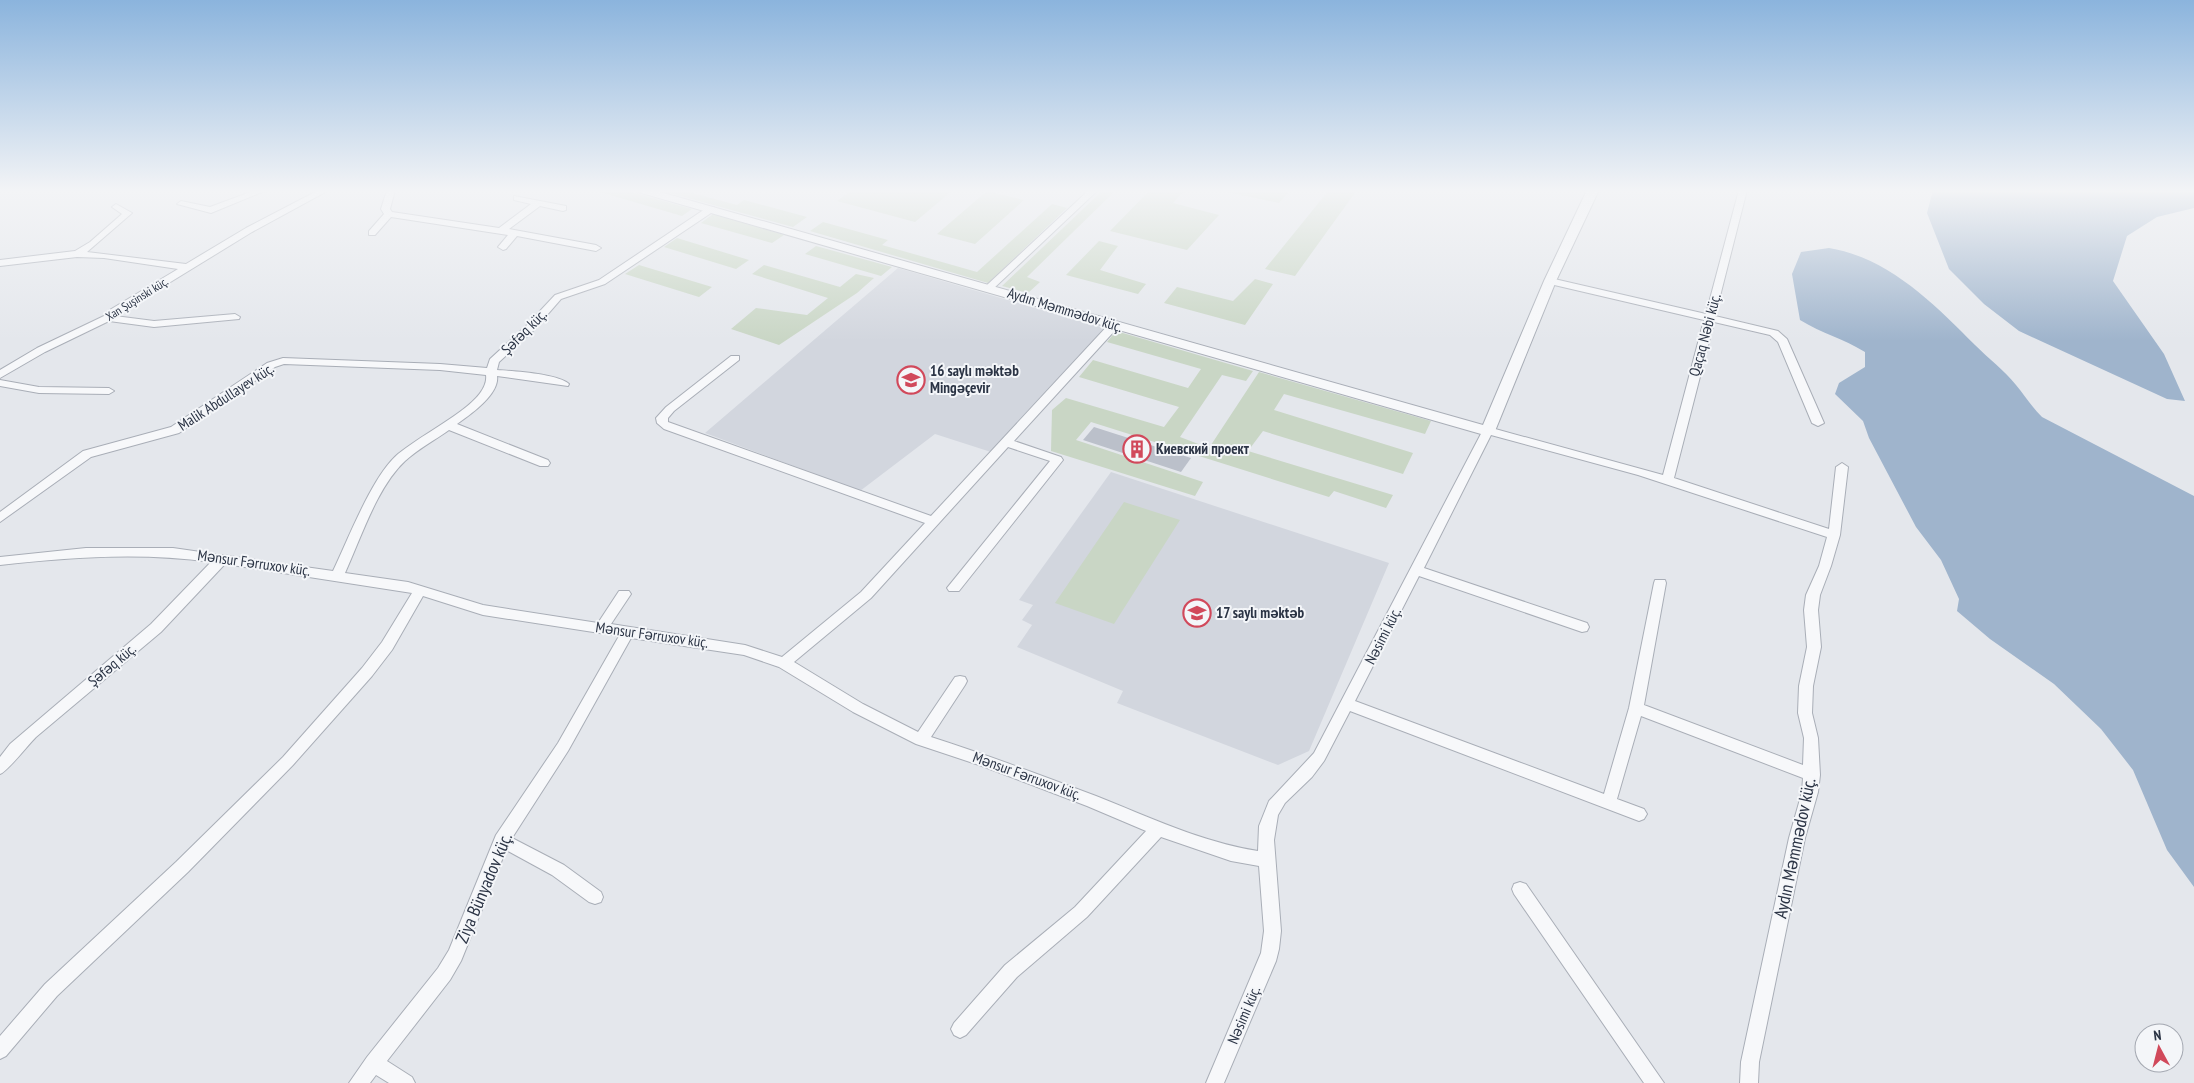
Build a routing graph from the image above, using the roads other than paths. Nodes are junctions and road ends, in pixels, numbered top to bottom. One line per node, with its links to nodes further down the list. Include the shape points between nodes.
1 (97, 241): 12 (street)
2 (231, 241): 14 (street, Xan Şuşinski küç.)
3 (508, 241): 10 (street)
4 (558, 241): 11 (street)
5 (665, 241): 22 (street, Şəfəq küç., via 602,282 558,297 494,361)
6 (822, 241): 16 (street, Aydın Məmmədov küç.)
7 (1040, 241): 16 (street)
8 (1569, 241): 15 (street, Nəsimi küç.)
9 (1730, 241): 19 (street, Qaçaq Nəbi küç.)
10 (503, 247)
11 (596, 248)
12 (77, 254): 13 (street); 14 (street)
13 (0, 263)
14 (187, 267): 18 (street, Xan Şuşinski küç.)
15 (1550, 280): 19 (street); 29 (street, Nəsimi küç.)
16 (990, 287): 20 (street, Aydın Məmmədov küç.)
17 (236, 316): 18 (street, via 154,324)
18 (108, 318): 23 (street, Xan Şuşinski küç., via 41,350)
19 (1709, 319): 27 (street, via 1779,336); 33 (street, Qaçaq Nəbi küç.)
20 (1114, 325): 29 (street, Aydın Məmmədov küç.); 30 (street)
21 (735, 358): 35 (street, via 670,409 662,418 663,423)
22 (491, 374): 25 (street, Malik Abdullayev küç., via 530,376); 28 (street, Şəfəq küç., via 492,380 485,393); 34 (street, Malik Abdullayev küç., via 417,366 276,363 175,430 87,454)
23 (0, 376)
24 (0, 383): 26 (street, via 39,390)
25 (564, 384)
26 (109, 391)
27 (1818, 423)
28 (448, 426): 31 (street); 40 (street, Şəfəq küç., via 393,468 378,491)
29 (1488, 431): 33 (street); 39 (street, Nəsimi küç.)
30 (1007, 443): 35 (street); 42 (street, via 1057,460)
31 (544, 463)
32 (1842, 467): 36 (street, Aydın Məmmədov küç.)
33 (1668, 480): 36 (street)
34 (0, 518)
35 (933, 521): 48 (street, via 866,594)
36 (1834, 535): 54 (street, Aydın Məmmədov küç., via 1811,610 1814,646 1806,686 1805,713)
37 (222, 559): 38 (street, Mənsur Fərruxov küç., via 144,550); 40 (street, Mənsur Fərruxov küç.); 53 (street, Şəfəq küç., via 156,628 31,733)
38 (0, 561)
39 (1417, 570): 46 (street); 50 (street, Nəsimi küç.)
40 (338, 575): 43 (street, Mənsur Fərruxov küç.)
41 (1660, 583): 51 (street)
42 (954, 588)
43 (420, 591): 45 (street, Mənsur Fərruxov küç., via 483,610); 63 (street, via 387,646 341,703 182,868 51,990)
44 (624, 594): 45 (street)
45 (602, 627): 47 (street, Mənsur Fərruxov küç.)
46 (1582, 627)
47 (628, 631): 48 (street, Mənsur Fərruxov küç., via 728,647); 58 (street, Ziya Bünyadov küç., via 563,747)
48 (784, 663): 52 (street, Mənsur Fərruxov küç., via 858,708)
49 (960, 681): 52 (street)
50 (1348, 704): 55 (street); 59 (street, Nəsimi küç., via 1314,765 1282,793 1275,804 1266,832)
51 (1636, 708): 54 (street); 55 (street)
52 (921, 740): 57 (street, Mənsur Fərruxov küç., via 986,761)
53 (0, 768)
54 (1812, 775): 69 (street, Aydın Məmmədov küç., via 1750,1062)
55 (1610, 802): 56 (street)
56 (1639, 814)
57 (1158, 829): 59 (street, Mənsur Fərruxov küç., via 1231,854); 62 (street, via 1081,912 1011,971)
58 (502, 840): 61 (street, via 558,870); 64 (street, Ziya Bünyadov küç., via 455,955 444,974)
59 (1267, 860): 67 (street, Nəsimi küç., via 1272,928 1269,952)
60 (1520, 889): 68 (street)
61 (595, 896)
62 (960, 1029)
63 (0, 1050)
64 (373, 1063): 65 (street, Ziya Bünyadov küç.); 66 (street)
65 (358, 1083)
66 (406, 1083)
67 (1215, 1083)
68 (1656, 1083)
69 (1749, 1083)

